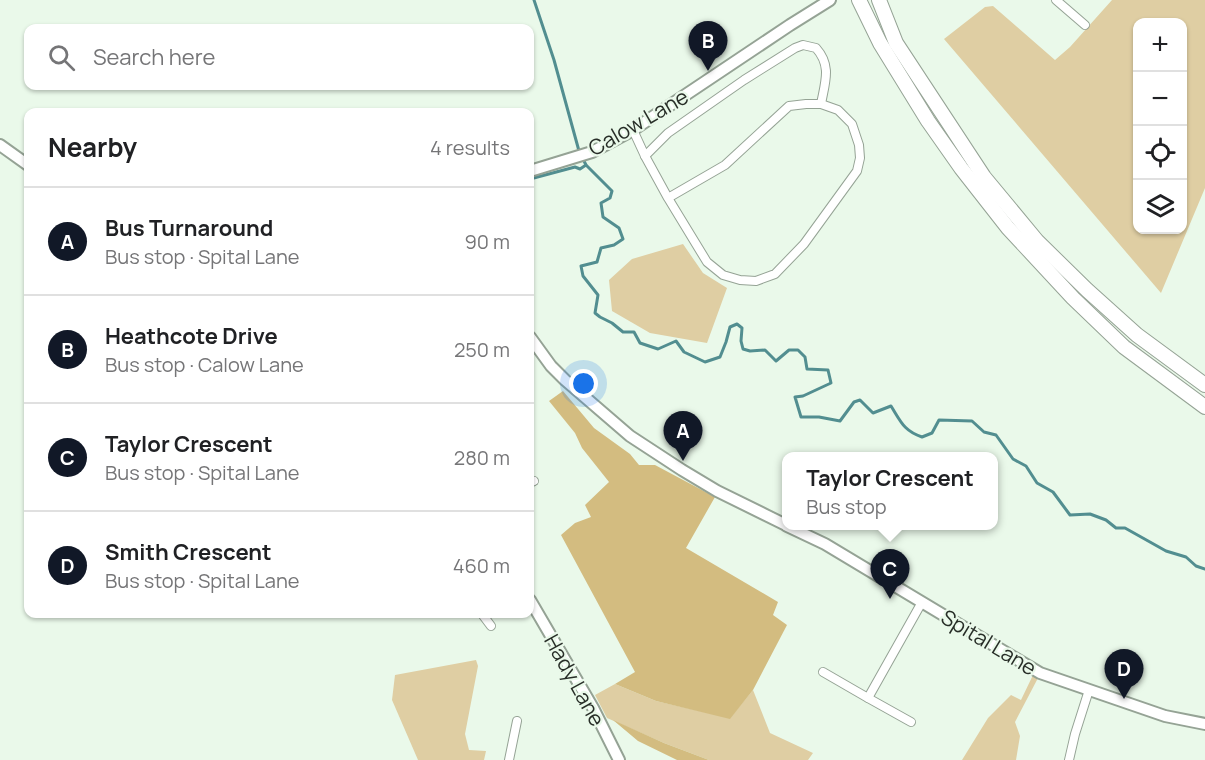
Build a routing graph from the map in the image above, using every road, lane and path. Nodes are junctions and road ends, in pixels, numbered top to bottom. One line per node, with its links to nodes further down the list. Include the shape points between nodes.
1 (830, 0): 7 (street, Calow Lane)
2 (859, 0): 15 (highway, via 880,43 928,121 1008,228 1124,347)
3 (879, 0): 14 (highway, via 896,44 984,177 1037,241 1137,335)
4 (1056, 0): 5 (street)
5 (1085, 26)
6 (821, 104): 9 (street, Calow Lane, via 826,62 816,48 803,45 668,132); 12 (street, via 789,106 725,165); 12 (street, via 838,111 852,124 859,145 857,171 804,244 775,274 756,281 723,275 707,262)
7 (633, 130): 9 (street); 11 (street, Calow Lane, via 592,152)
8 (0, 145): 10 (street)
9 (645, 156): 12 (street)
10 (24, 162)
11 (534, 170)
12 (668, 198)
13 (534, 343): 16 (street, Spital Lane, via 565,380 630,436 717,491)
14 (1205, 385)
15 (1205, 407)
16 (782, 523)
17 (797, 530): 18 (street, Spital Lane)
18 (922, 602): 23 (street, Spital Lane, via 1040,672); 24 (street)
19 (534, 607): 29 (street, Hady Lane)
20 (485, 618): 21 (street)
21 (491, 626)
22 (823, 672): 24 (street)
23 (1089, 690): 27 (street, Spital Lane, via 1166,716); 30 (street)
24 (868, 698): 26 (street)
25 (517, 721): 28 (street)
26 (911, 722)
27 (1205, 724)
28 (508, 760)
29 (619, 760)
30 (1069, 760)

